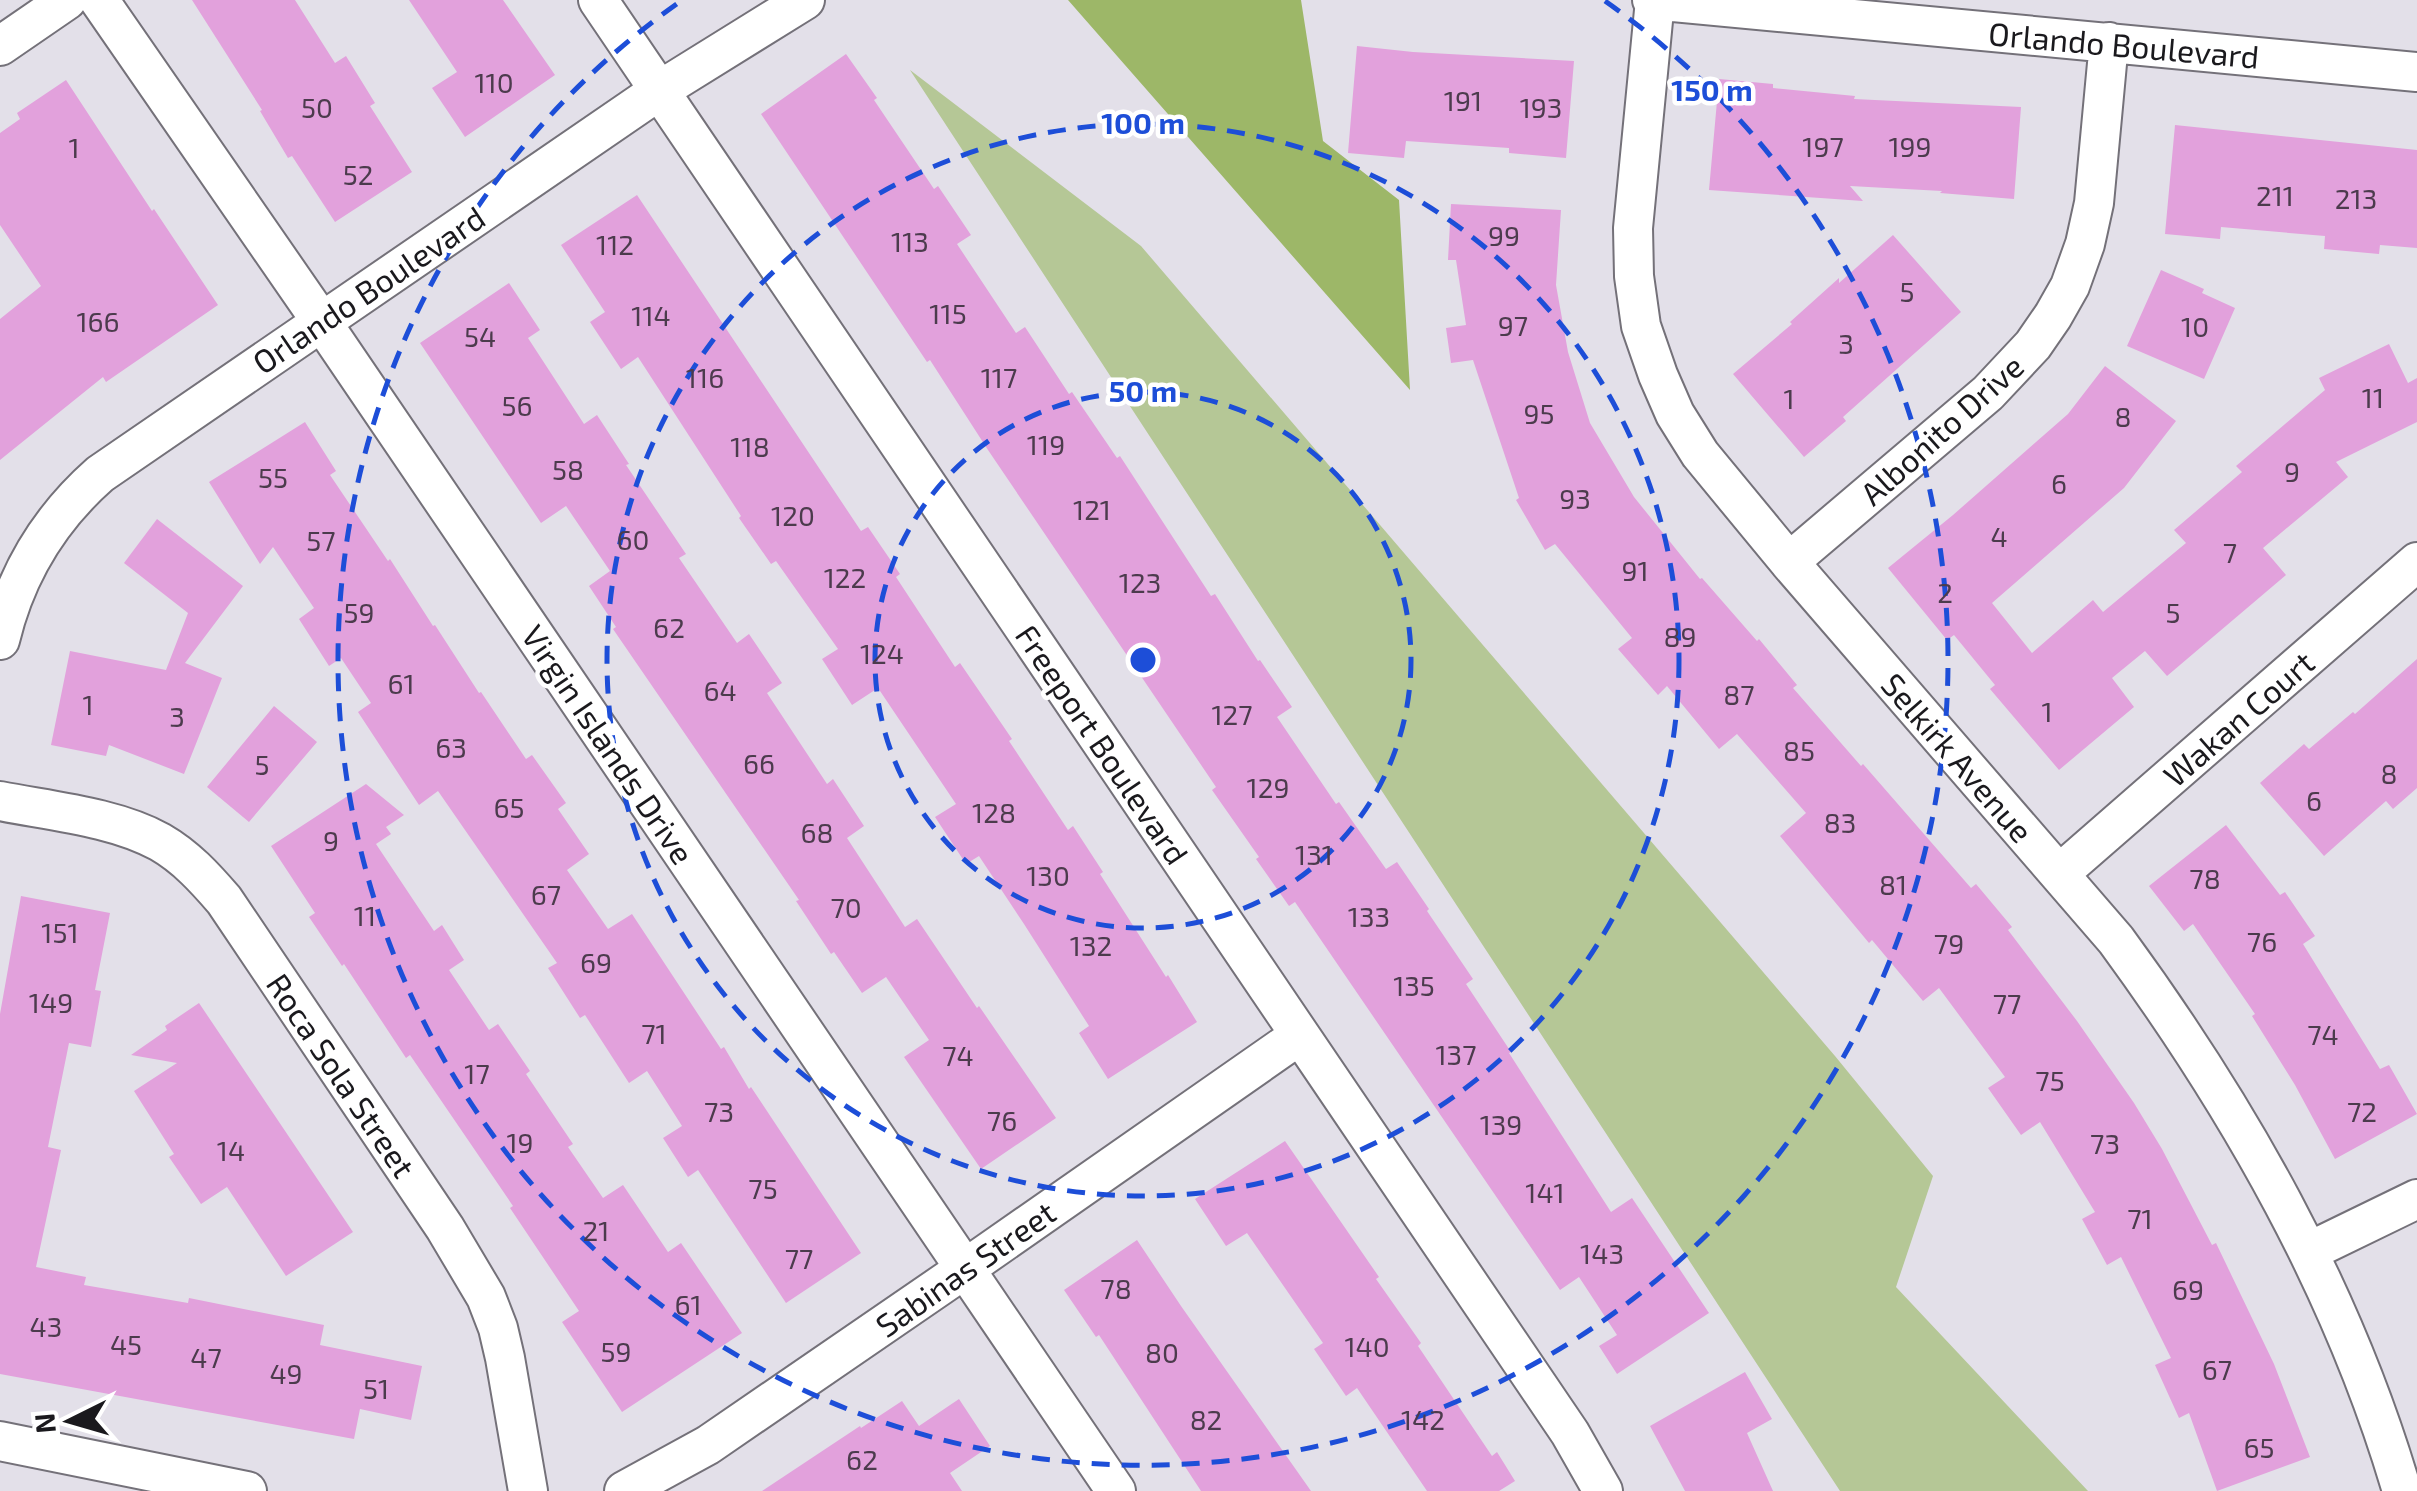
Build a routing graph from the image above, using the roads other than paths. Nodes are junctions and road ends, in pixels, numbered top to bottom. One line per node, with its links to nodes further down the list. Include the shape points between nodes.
1 (67, 0): 7 (street)
2 (99, 0): 10 (street, Virgin Islands Drive)
3 (598, 0): 9 (street, Freeport Boulevard)
4 (805, 0): 9 (street, Orlando Boulevard)
5 (1654, 0): 6 (street, Orlando Boulevard); 11 (street, Selkirk Avenue, via 1633,228 1642,326 1675,414 1700,454)
6 (2109, 42): 8 (street, Orlando Boulevard); 11 (street, Albonito Drive, via 2094,204 2070,286 2052,316 1988,393)
7 (0, 46)
8 (2417, 72)
9 (660, 90): 10 (street, Orlando Boulevard); 16 (street, Freeport Boulevard)
10 (320, 321): 13 (street, Orlando Boulevard, via 81,490 31,558); 19 (street, Virgin Islands Drive)
11 (1790, 562): 15 (street, Selkirk Avenue)
12 (2417, 562): 15 (street, Wakan Court)
13 (0, 640)
14 (0, 801): 22 (street, Roca Sola Street, via 130,829 160,842 224,900 486,1297 498,1328)
15 (2059, 874): 18 (street, Selkirk Avenue, via 2116,940 2204,1065)
16 (1300, 1035): 19 (street, Sabinas Street); 25 (street, Freeport Boulevard, via 1570,1432)
17 (2417, 1199): 18 (street)
18 (2308, 1252): 26 (street, Selkirk Avenue, via 2372,1400)
19 (966, 1268): 23 (street, Sabinas Street, via 708,1444); 24 (street, Virgin Islands Drive)
20 (0, 1441): 21 (street)
21 (247, 1491)
22 (528, 1491)
23 (624, 1491)
24 (1116, 1491)
25 (1603, 1491)
26 (2402, 1491)

